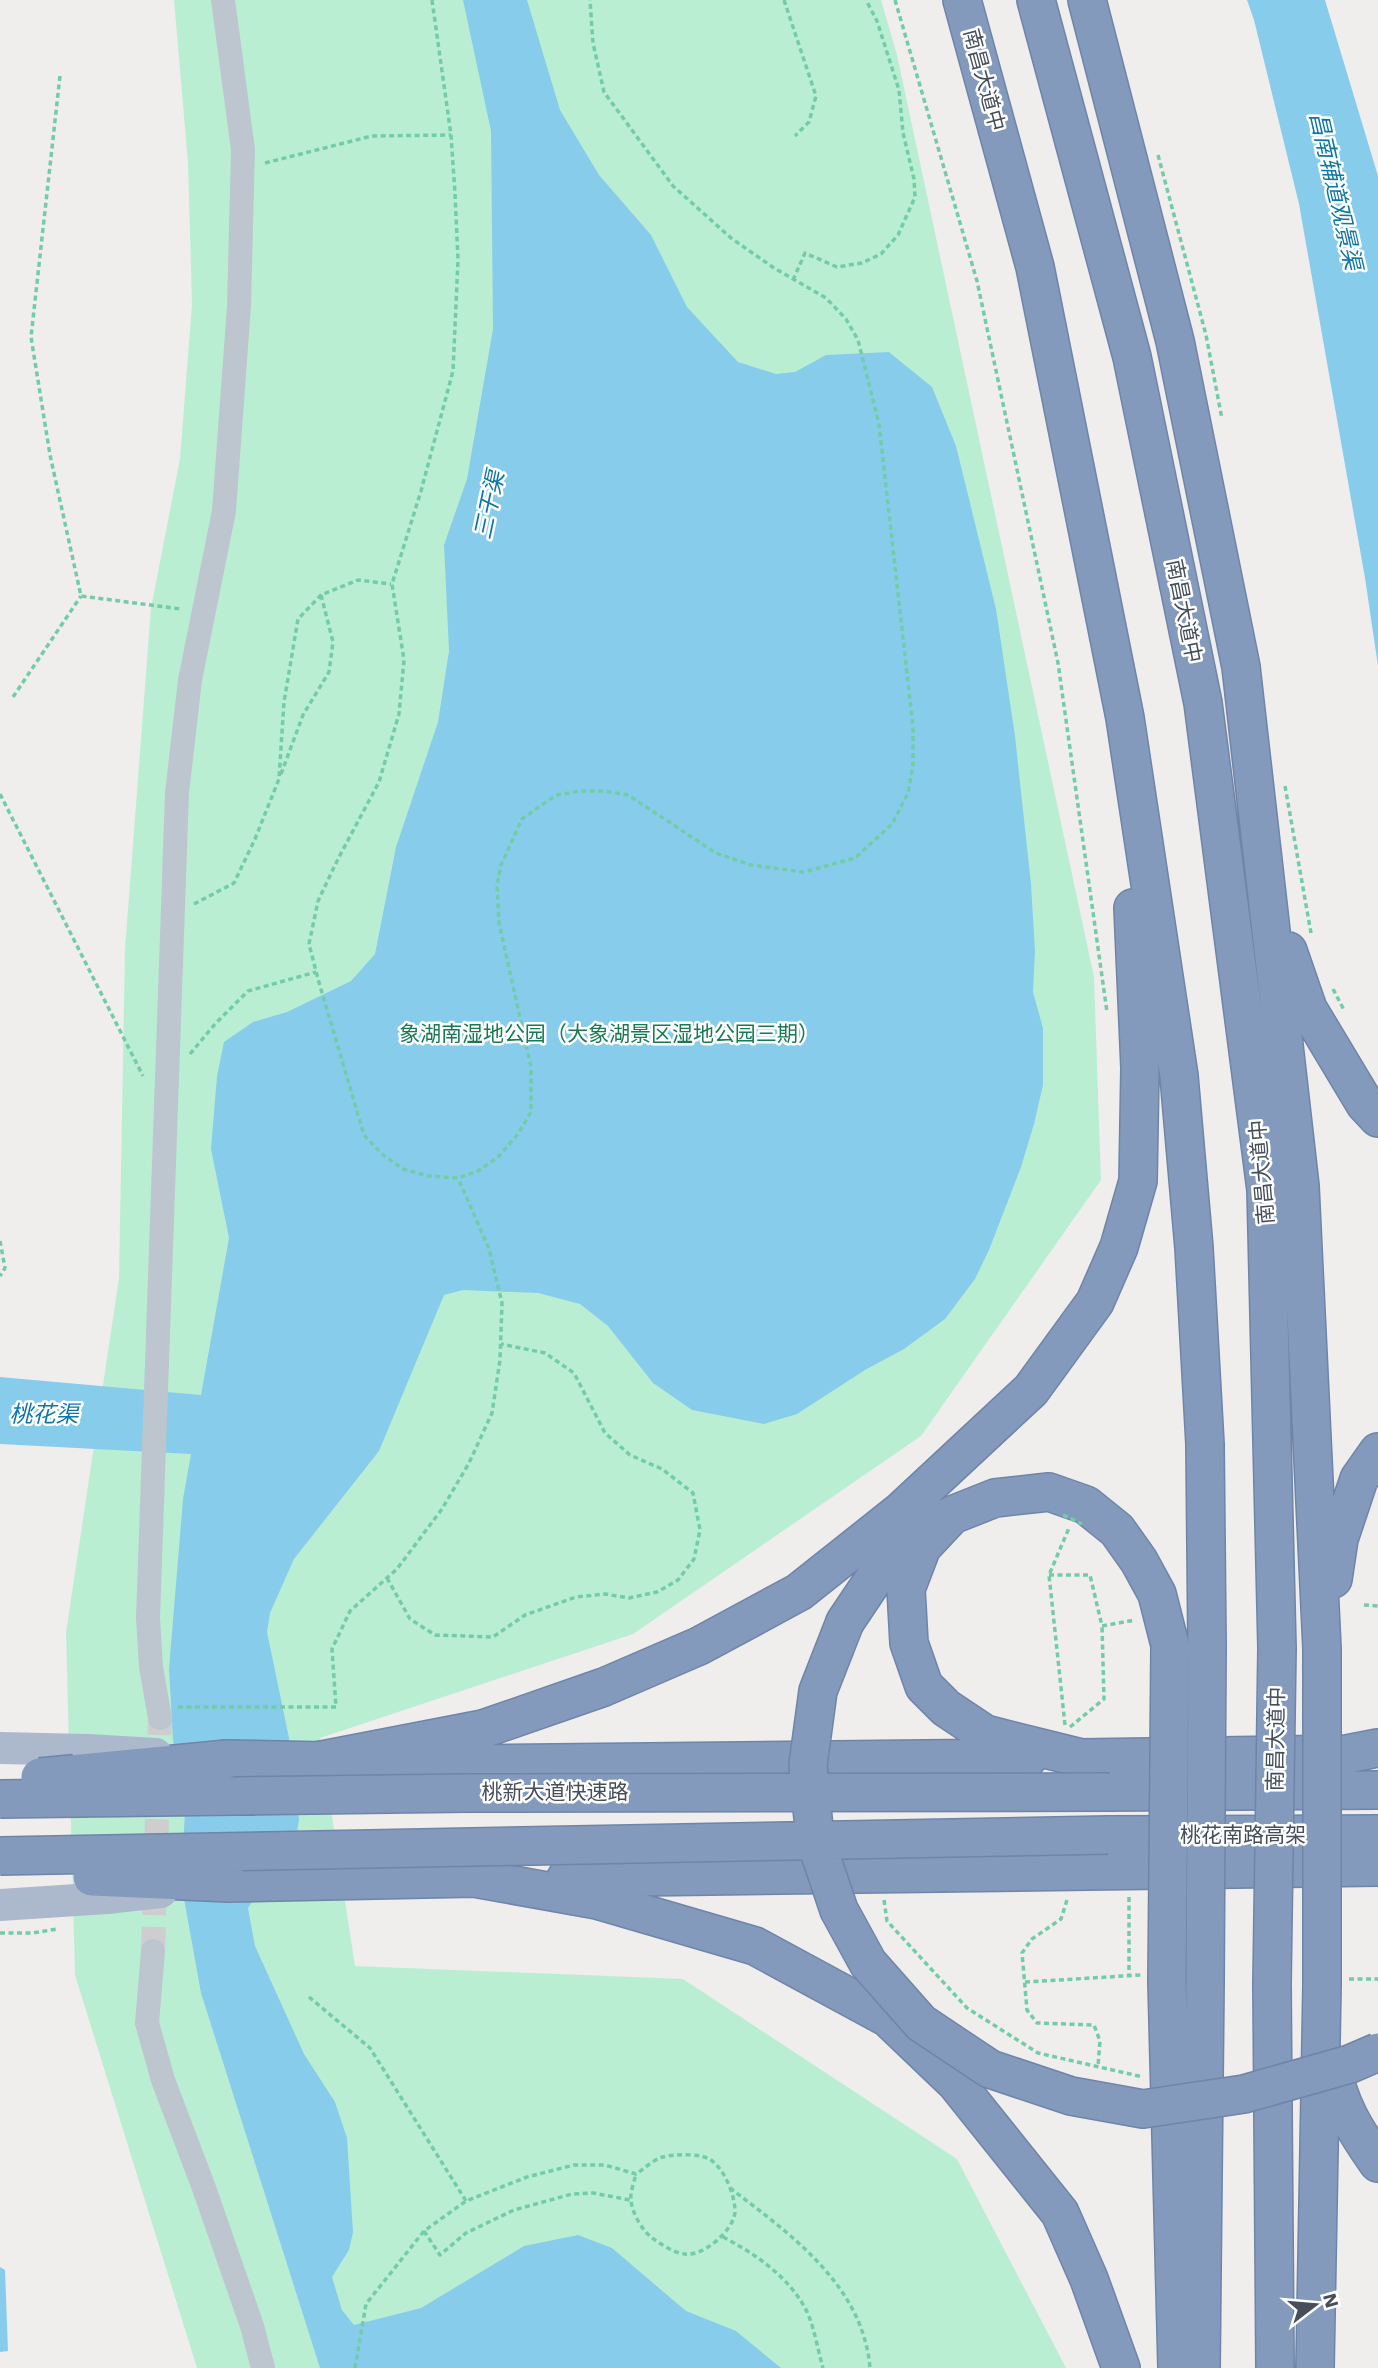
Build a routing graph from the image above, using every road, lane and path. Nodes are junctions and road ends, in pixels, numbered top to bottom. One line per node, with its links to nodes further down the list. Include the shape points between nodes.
1 (223, 0): 13 (lane)
2 (432, 0): 11 (path)
3 (590, 0): 14 (path, via 593,43 604,92 673,186 731,238)
4 (784, 0): 12 (path, via 816,96 809,122)
5 (866, 0): 14 (path, via 899,90 915,197 898,235 881,254 836,267 806,253)
6 (895, 0): 26 (path, via 977,281 1058,663)
7 (962, 0): 21 (highway, 南昌大道中, via 1035,267)
8 (1036, 0): 91 (highway, 南昌大道中, bridge, via 1132,357 1203,703 1266,1190 1278,1648 1272,1984)
9 (1087, 0): 19 (highway, via 1175,341)
10 (60, 76): 17 (path, via 31,337 50,455)
11 (452, 135): 13 (path, via 372,136); 15 (path, via 458,260 453,371)
12 (795, 136)
13 (243, 169): 18 (lane, via 239,306 224,511)
14 (793, 280): 29 (path, via 826,298 846,319 858,340 879,424 913,727 908,793 892,824 855,858 804,872 751,865 716,853 628,795 604,791 557,794 522,819 501,864 497,886 499,923 531,1067 531,1112 498,1157)
15 (392, 584): 16 (path, via 358,580); 25 (path, via 404,660 399,714 379,782 318,901 310,944)
16 (321, 595): 22 (path, via 298,619 284,702); 22 (path, via 333,642 329,672 303,715)
17 (81, 596): 18 (path); 20 (path)
18 (204, 611): 24 (lane, via 190,680 177,793)
19 (1241, 667): 28 (highway, via 1279,925 1308,1009); 44 (highway, via 1300,1186)
20 (13, 697)
21 (1125, 718): 33 (highway, via 1140,1068 1138,1181 1119,1247 1095,1302); 90 (highway, 南昌大道中, bridge, via 1181,1089 1205,1444)
22 (279, 779): 24 (path, via 234,883)
23 (0, 794): 27 (path)
24 (173, 914): 27 (lane)
25 (316, 972): 27 (path, via 248,991); 29 (path, via 364,1135 404,1169)
26 (1108, 1018)
27 (157, 1084): 45 (lane, via 148,1618)
28 (1372, 1111)
29 (458, 1178): 32 (path, via 489,1249 502,1303)
30 (0, 1241): 31 (path, via 5,1268)
31 (0, 1276)
32 (501, 1344): 39 (path, via 492,1413 469,1462 442,1509); 39 (path, via 545,1353 574,1373 605,1433 630,1455 662,1469 693,1493 700,1530 694,1559 678,1580 657,1592 629,1598 605,1594 576,1597 525,1615 493,1637 435,1635 410,1619)
33 (1031, 1390): 50 (highway, via 901,1511 799,1592 699,1646 604,1687 483,1729); 73 (highway, bridge, via 890,1555 845,1622 818,1691 808,1765 815,1839 839,1910 868,1963 921,2023 990,2069 1071,2096 1143,2109 1244,2095)
34 (1378, 1452): 44 (highway, via 1359,1479 1339,1539)
35 (1054, 1511): 37 (path, bridge)
36 (1074, 1515): 38 (path)
37 (1082, 1524)
38 (1049, 1575): 43 (path, via 1090,1575); 46 (path)
39 (387, 1578): 45 (path, via 350,1611 332,1649 336,1707)
40 (1364, 1605): 41 (path)
41 (1378, 1606)
42 (1136, 1620): 43 (path)
43 (1102, 1626): 46 (path, via 1104,1699)
44 (1322, 1649): 71 (highway, bridge)
45 (160, 1712)
46 (1075, 1740): 48 (highway); 50 (highway, via 469,1765); 89 (highway, bridge, via 985,1734 946,1708 924,1686 909,1643 906,1589 922,1547 952,1515 995,1498 1049,1492 1086,1505 1117,1530 1157,1594 1170,1646 1167,1982)
47 (0, 1748): 49 (main road, bridge)
48 (1368, 1752)
49 (227, 1759): 50 (highway); 51 (highway, bridge)
50 (312, 1762)
51 (0, 1780)
52 (1378, 1790): 53 (highway, 桃花南路高架)
53 (1110, 1791): 54 (highway, 桃新大道快速路, bridge)
54 (0, 1799)
55 (1378, 1834): 56 (highway, 桃花南路高架, bridge)
56 (0, 1856)
57 (1289, 1867): 58 (highway); 60 (highway); 61 (highway)
58 (1378, 1867)
59 (0, 1872): 62 (highway, bridge)
60 (1378, 1875)
61 (474, 1878): 62 (highway); 88 (highway, via 597,1900 755,1946 888,2018 956,2083 1059,2213)
62 (229, 1883): 66 (main road, bridge)
63 (1069, 1891): 74 (path, via 1061,1919 1032,1939 1022,1953 1027,2010 1037,2023 1094,2025 1100,2041)
64 (1128, 1891): 70 (path)
65 (883, 1892): 74 (path, via 887,1921 967,2008 1038,2053)
66 (0, 1905)
67 (61, 1928): 68 (path)
68 (0, 1933)
69 (153, 1951): 84 (lane, via 147,2023)
70 (1129, 1975)
71 (1322, 1985): 77 (highway, via 1335,2087 1356,2132); 92 (highway)
72 (309, 1997): 81 (path, via 370,2048)
73 (1378, 2052)
74 (1098, 2066): 75 (path); 76 (path)
75 (1097, 2078)
76 (1154, 2079)
77 (1378, 2162)
78 (636, 2174): 79 (path, via 661,2157 690,2156 709,2159 723,2173); 80 (path); 81 (path, via 605,2165 575,2165 527,2177)
79 (729, 2188): 83 (path, via 735,2215); 87 (path, via 792,2236 847,2297)
80 (630, 2200): 82 (path, via 572,2194 514,2210 466,2233 440,2255); 83 (path, via 650,2236 686,2255)
81 (466, 2201): 82 (path)
82 (424, 2231): 85 (path, via 366,2304)
83 (723, 2236): 86 (path, via 785,2280 807,2313)
84 (263, 2368)
85 (355, 2368)
86 (823, 2368)
87 (870, 2368)
88 (1121, 2368)
89 (1177, 2368)
90 (1201, 2368)
91 (1275, 2368)
92 (1315, 2368)

